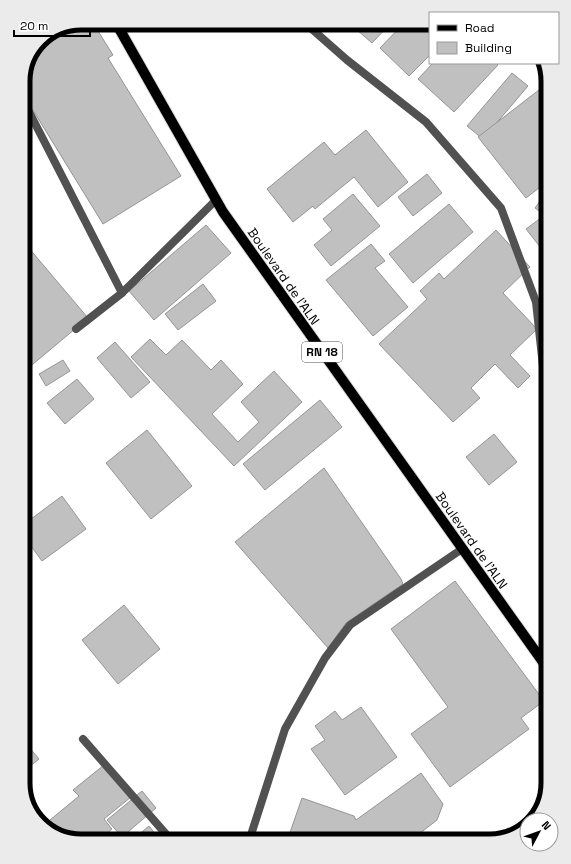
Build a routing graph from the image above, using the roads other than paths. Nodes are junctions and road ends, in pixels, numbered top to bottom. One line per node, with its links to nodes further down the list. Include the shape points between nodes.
1 (120, 30): 4 (main road, Boulevard de l'ALN / RN 18)
2 (313, 30): 7 (street, via 426,122 502,208 536,302)
3 (30, 114): 5 (street)
4 (216, 200): 5 (street); 8 (main road, Boulevard de l'ALN / RN 18)
5 (122, 293): 6 (street)
6 (76, 329)
7 (541, 348)
8 (462, 549): 9 (main road, Boulevard de l'ALN / RN 18); 12 (street, via 350,625 325,658 285,729)
9 (541, 660)
10 (83, 739): 11 (street)
11 (166, 834)
12 (250, 834)

